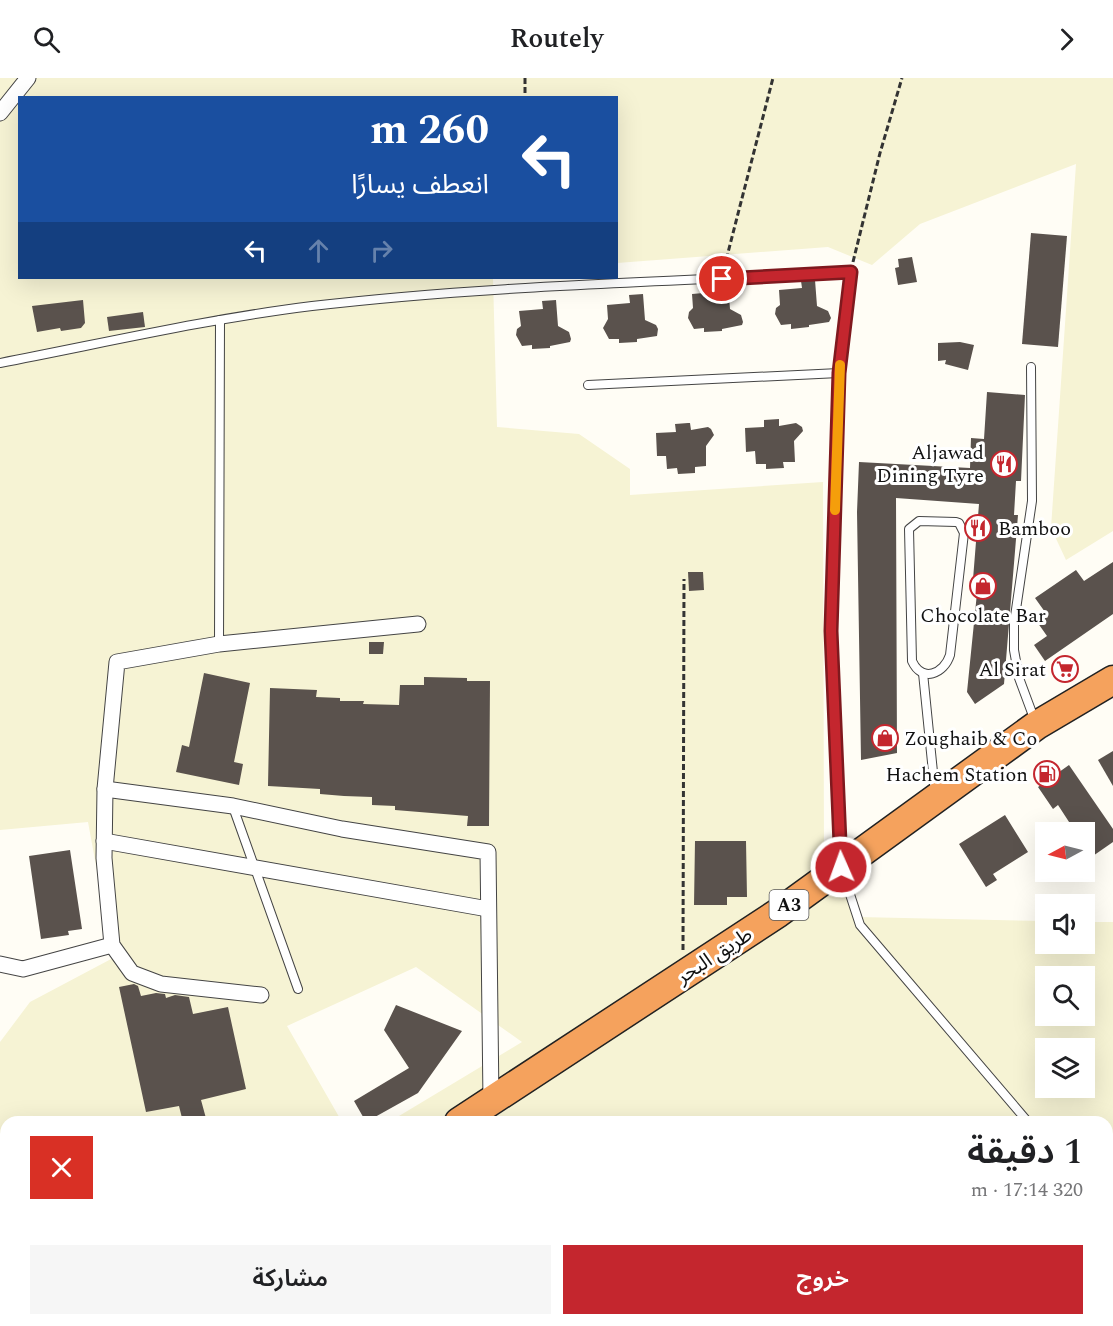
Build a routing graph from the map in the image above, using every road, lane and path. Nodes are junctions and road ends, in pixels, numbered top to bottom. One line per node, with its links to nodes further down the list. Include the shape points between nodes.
1 (28, 78): 6 (street)
2 (525, 78): 5 (path)
3 (773, 78): 8 (path)
4 (902, 78): 7 (path)
5 (525, 96)
6 (0, 113)
7 (851, 272): 8 (lane); 12 (lane)
8 (722, 279): 9 (lane, via 476,292 312,306)
9 (220, 320): 10 (lane); 16 (lane)
10 (0, 363)
11 (1031, 367): 19 (lane, via 1032,501 1014,623 1014,650 1019,678)
12 (839, 373): 13 (lane); 24 (lane, via 831,631)
13 (588, 385)
14 (684, 579): 29 (path)
15 (418, 624): 16 (street)
16 (219, 644): 20 (street, via 117,662)
17 (923, 673): 17 (lane, via 912,661 909,529 919,521 956,522 964,532 950,655 942,670); 21 (lane)
18 (1113, 680): 19 (highway, طريق البحر / A3)
19 (1036, 725): 21 (highway, طريق البحر / A3)
20 (105, 789): 22 (street); 23 (street)
21 (936, 800): 24 (highway, طريق البحر / A3)
22 (233, 806): 25 (lane); 26 (street, via 342,830 488,852)
23 (104, 841): 25 (street); 27 (street)
24 (841, 867): 29 (highway, طريق البحر / A3); 34 (lane, via 860,925)
25 (254, 869): 26 (street); 30 (lane)
26 (488, 909): 32 (street)
27 (112, 945): 28 (street, via 23,969); 31 (street, via 132,973 161,984)
28 (0, 964)
29 (681, 976): 32 (highway, طريق البحر / A3)
30 (298, 989)
31 (261, 995)
32 (491, 1101): 33 (highway, طريق البحر / A3)
33 (468, 1116)
34 (1023, 1116)

